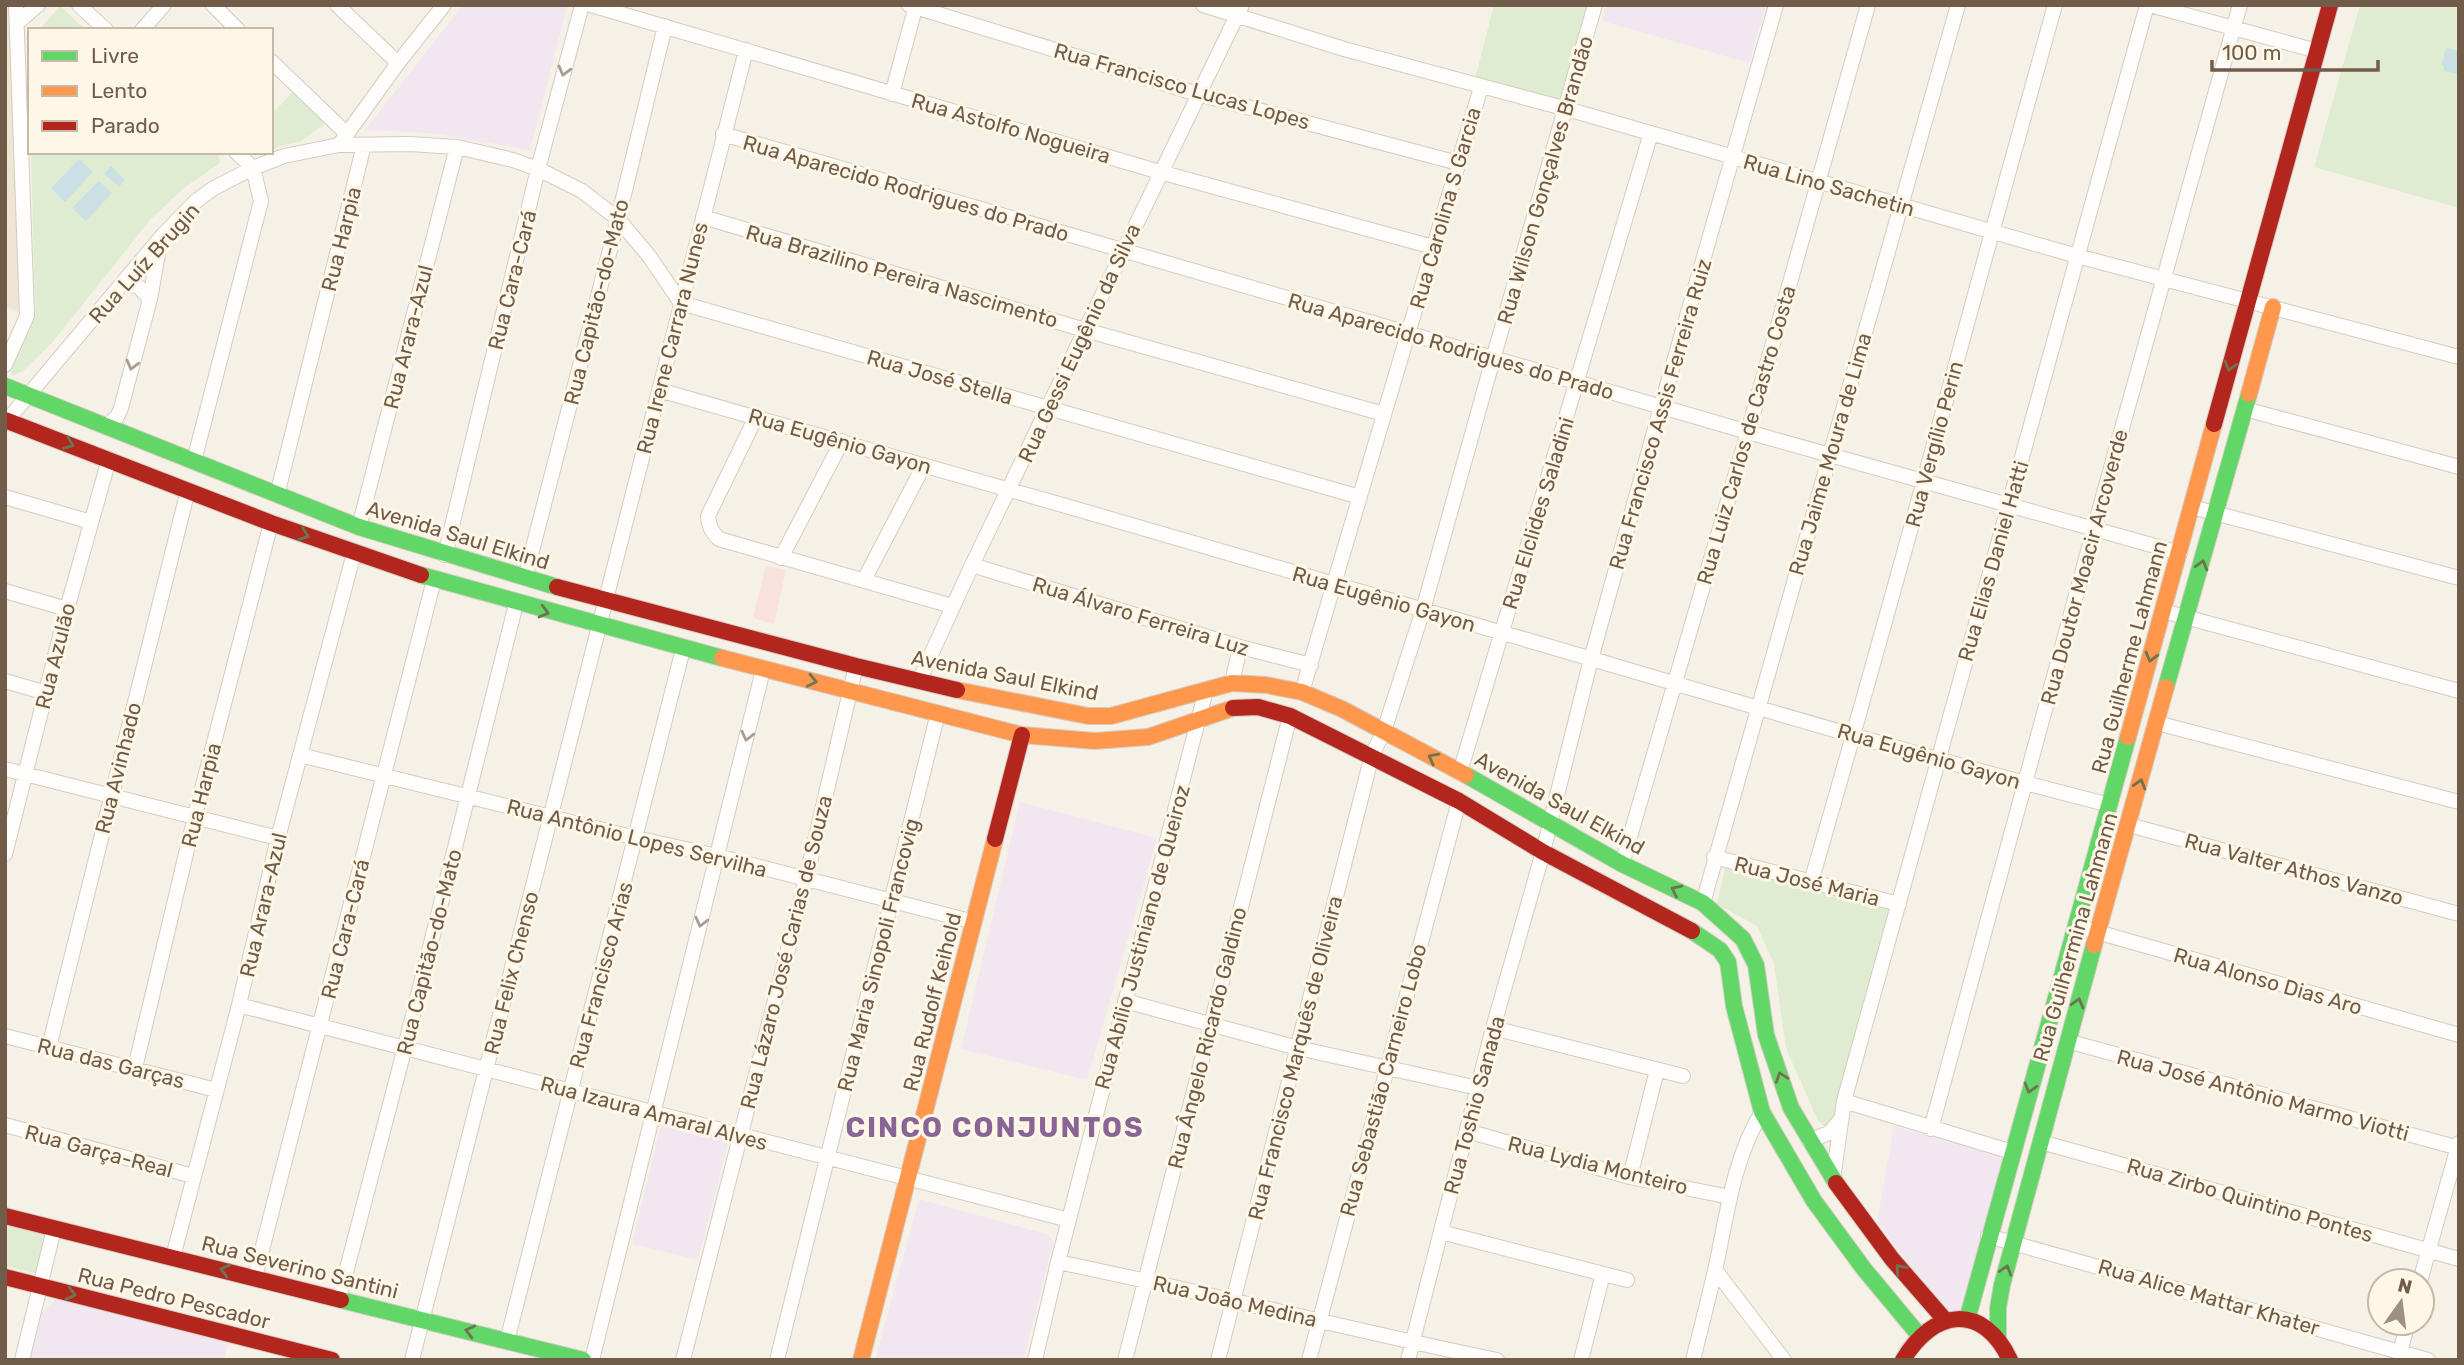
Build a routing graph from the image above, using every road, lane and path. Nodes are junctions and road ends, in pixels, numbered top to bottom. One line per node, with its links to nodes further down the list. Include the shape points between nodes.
1 (16, 5): 21 (street)
2 (38, 5): 21 (street)
3 (79, 5): 23 (street)
4 (164, 5): 24 (street)
5 (213, 5): 25 (street)
6 (337, 5): 30 (street)
7 (444, 5): 30 (street)
8 (582, 5): 44 (street, Rua Cara-Cará, one-way to 44)
9 (591, 5): 22 (street, Rua Astolfo Nogueira)
10 (1203, 5): 20 (street, Rua Lino Sachetin)
11 (1595, 5): 34 (street, Rua Wilson Gonçalves Brandão)
12 (1776, 5): 41 (street, Rua Francisco Assis Ferreira Ruiz)
13 (1868, 5): 46 (street, Rua Luiz Carlos de Castro Costa)
14 (1958, 5): 47 (street, Rua Jaime Moura de Lima)
15 (2054, 5): 50 (street, Rua Vergílio Perin)
16 (2148, 5): 26 (street); 54 (street, Rua Elias Daniel Hatti)
17 (2240, 5): 26 (street, Rua Doutor Moacir Arcoverde)
18 (2330, 5): 28 (main road, Rua Guilherme Lahmann)
19 (913, 6): 32 (street); 33 (street, Rua Francisco Lucas Lopes)
20 (1239, 10): 31 (street, Rua Lino Sachetin, via 1344,49); 33 (street, Rua Gessi Eugênio da Silva)
21 (17, 23): 63 (street, via 27,316)
22 (664, 26): 27 (street, Rua Astolfo Nogueira); 49 (street, Rua Capitão-do-Mato)
23 (104, 28)
24 (144, 28)
25 (237, 28)
26 (2234, 30): 28 (street); 55 (street, Rua Doutor Moacir Arcoverde)
27 (746, 50): 32 (street, Rua Astolfo Nogueira); 36 (street, Rua Irene Carrara Nunes)
28 (2317, 51): 58 (main road, Rua Guilherme Lahmann)
29 (273, 63): 37 (street)
30 (398, 63): 37 (street)
31 (1480, 87): 34 (street, Rua Lino Sachetin); 42 (street, Rua Carolina S Garcia)
32 (892, 94): 45 (street, Rua Astolfo Nogueira)
33 (1198, 94): 42 (street, Rua Francisco Lucas Lopes); 45 (street, Rua Gessi Eugênio da Silva)
34 (1567, 109): 35 (street, Rua Lino Sachetin); 65 (street, Rua Wilson Gonçalves Brandão)
35 (1651, 133): 41 (street, Rua Lino Sachetin); 67 (street, Rua Elclides Saladini)
36 (723, 134): 48 (street, Rua Irene Carrara Nunes); 53 (street, Rua Aparecido Rodrigues do Prado)
37 (342, 139): 38 (street, Rua Luíz Brugin); 43 (street, Rua Luíz Brugin)
38 (364, 145): 39 (street, Rua Luíz Brugin); 88 (street, Rua Harpia)
39 (457, 147): 44 (street, Rua Luíz Brugin); 96 (street, Rua Arara-Azul)
40 (238, 154): 43 (street)
41 (1733, 158): 46 (street, Rua Lino Sachetin); 72 (street, Rua Francisco Assis Ferreira Ruiz)
42 (1458, 163): 52 (street, Rua Carolina S Garcia)
43 (253, 168): 51 (street, Rua Luíz Brugin, via 196,201); 82 (street, via 261,201)
44 (538, 169): 49 (street, Rua Luíz Brugin, via 582,191); 100 (street, Rua Cara-Cará)
45 (1160, 172): 52 (street, Rua Astolfo Nogueira); 53 (street, Rua Gessi Eugênio da Silva)
46 (1817, 182): 47 (street, Rua Lino Sachetin); 78 (street, Rua Luiz Carlos de Castro Costa)
47 (1900, 206): 50 (street, Rua Lino Sachetin); 80 (street, Rua Jaime Moura de Lima)
48 (703, 217): 59 (street, Rua Irene Carrara Nunes); 61 (street, Rua Brazilino Pereira Nascimento)
49 (618, 219): 59 (street, Rua Luíz Brugin); 103 (street, Rua Capitão-do-Mato)
50 (1991, 231): 54 (street, Rua Lino Sachetin); 85 (street, Rua Vergílio Perin)
51 (162, 236): 56 (street, Rua Luíz Brugin); 57 (street)
52 (1433, 247): 62 (street, Rua Carolina S Garcia)
53 (1122, 251): 61 (street, Rua Gessi Eugênio da Silva); 62 (street, Rua Aparecido Rodrigues do Prado)
54 (2077, 256): 55 (street, Rua Lino Sachetin); 91 (street, Rua Elias Daniel Hatti)
55 (2163, 278): 58 (street, Rua Lino Sachetin); 97 (street, Rua Doutor Moacir Arcoverde)
56 (123, 283): 57 (street, via 139,287); 70 (street, Rua Luíz Brugin)
57 (149, 299): 77 (street, one-way to 77, via 121,408)
58 (2248, 300): 60 (street, Rua Lino Sachetin); 92 (main road, Rua Guilherme Lahmann, one-way to 92)
59 (681, 303): 69 (street, Rua Irene Carrara Nunes); 71 (street, Rua José Stella)
60 (2273, 307): 64 (street, Rua Lino Sachetin); 73 (main road, Rua Guilhermina Lahmann)
61 (1085, 330): 71 (street, Rua Gessi Eugênio da Silva); 74 (street, Rua Brazilino Pereira Nascimento)
62 (1408, 334): 65 (street, Rua Aparecido Rodrigues do Prado); 74 (street, Rua Carolina S Garcia)
63 (9, 348): 66 (street)
64 (2459, 357)
65 (1493, 359): 67 (street, Rua Aparecido Rodrigues do Prado); 113 (street, Rua Wilson Gonçalves Brandão)
66 (5, 365)
67 (1577, 382): 72 (street, Rua Aparecido Rodrigues do Prado); 117 (street, Rua Elclides Saladini)
68 (5, 386): 70 (main road, Avenida Saul Elkind)
69 (659, 390): 75 (street, Rua Eugênio Gayon); 109 (street, Rua Irene Carrara Nunes)
70 (29, 397): 76 (street, Rua Luíz Brugin); 77 (main road, Avenida Saul Elkind)
71 (1048, 407): 86 (street, Rua Gessi Eugênio da Silva); 90 (street, Rua José Stella)
72 (1661, 407): 78 (street, Rua Aparecido Rodrigues do Prado); 120 (street, Rua Francisco Assis Ferreira Ruiz)
73 (2245, 409): 84 (street); 93 (main road, Rua Guilhermina Lahmann)
74 (1384, 414): 90 (street, Rua Carolina S Garcia)
75 (756, 417): 79 (street, Rua Eugênio Gayon); 101 (street, via 708,516 709,525 719,539)
76 (6, 421): 81 (main road, one-way to 81)
77 (104, 427): 82 (main road, Avenida Saul Elkind)
78 (1748, 432): 80 (street, Rua Aparecido Rodrigues do Prado); 126 (street, Rua Luiz Carlos de Castro Costa)
79 (842, 442): 83 (street, Rua Eugênio Gayon); 101 (street)
80 (1830, 456): 85 (street, Rua Aparecido Rodrigues do Prado); 133 (street, Rua Jaime Moura de Lima)
81 (109, 459): 87 (main road); 94 (street, Rua Azulão)
82 (194, 461): 88 (main road, Avenida Saul Elkind)
83 (924, 465): 86 (street, Rua Eugênio Gayon); 106 (street)
84 (2459, 467)
85 (1925, 482): 91 (street, Rua Aparecido Rodrigues do Prado); 139 (street, Rua Vergílio Perin)
86 (1010, 489): 102 (street, Rua Gessi Eugênio da Silva); 107 (street, Rua Eugênio Gayon)
87 (188, 490): 95 (main road); 149 (street, Rua Avinhado)
88 (277, 495): 96 (main road, Avenida Saul Elkind)
89 (5, 497): 94 (street)
90 (1360, 497): 107 (street, Rua Carolina S Garcia)
91 (2008, 506): 97 (street, Rua Aparecido Rodrigues do Prado); 143 (street, Rua Elias Daniel Hatti)
92 (2192, 507): 93 (street); 98 (main road, Rua Guilherme Lahmann)
93 (2216, 513): 104 (street); 115 (main road, Rua Guilhermina Lahmann, one-way to 93)
94 (91, 522): 112 (street, Rua Azulão)
95 (271, 523): 99 (main road, one-way to 99); 154 (street, Rua Harpia)
96 (359, 527): 100 (main road, Avenida Saul Elkind)
97 (2094, 529): 98 (street, Rua Aparecido Rodrigues do Prado); 148 (street, Rua Doutor Moacir Arcoverde)
98 (2180, 552): 114 (main road, Rua Guilherme Lahmann)
99 (354, 553): 105 (main road); 141 (street, Rua Arara-Azul)
100 (445, 555): 103 (main road, Avenida Saul Elkind)
101 (781, 558): 106 (street)
102 (972, 565): 111 (street, Rua Gessi Eugênio da Silva); 118 (street, Rua Álvaro Ferreira Luz)
103 (526, 578): 109 (main road, Avenida Saul Elkind)
104 (2459, 579)
105 (434, 580): 110 (main road); 147 (street, Rua Cara-Cará)
106 (864, 580): 111 (street)
107 (1335, 585): 113 (street, Rua Eugênio Gayon); 121 (street, Rua Carolina S Garcia)
108 (5, 591): 112 (street)
109 (606, 601): 116 (street, Rua Irene Carrara Nunes); 122 (main road, Avenida Saul Elkind)
110 (516, 604): 116 (main road, one-way to 116); 150 (street, Rua Capitão-do-Mato)
111 (952, 606): 125 (street, Rua Gessi Eugênio da Silva)
112 (67, 609): 131 (street, Rua Azulão)
113 (1423, 610): 117 (street, Rua Eugênio Gayon); 138 (street, Rua Wilson Gonçalves Brandão)
114 (2163, 611): 115 (street); 153 (main road, Rua Guilherme Lahmann, one-way to 153)
115 (2187, 617): 130 (street); 137 (main road, Rua Guilhermina Lahmann)
116 (599, 627): 119 (main road); 155 (street, Rua Felix Chenso)
117 (1502, 632): 120 (street, Rua Eugênio Gayon); 145 (street, Rua Elclides Saladini)
118 (1240, 647): 121 (street, Rua Álvaro Ferreira Luz); 127 (street)
119 (682, 649): 123 (main road); 159 (street, Rua Francisco Arias)
120 (1591, 659): 126 (street, Rua Eugênio Gayon); 156 (street, Rua Francisco Assis Ferreira Ruiz)
121 (1311, 665): 132 (street, Rua Carolina S Garcia)
122 (856, 666): 125 (main road, Avenida Saul Elkind); 128 (street, Rua Lázaro José Carias de Souza)
123 (763, 670): 128 (main road, one-way to 128); 162 (street, one-way to 162)
124 (5, 681): 131 (street)
125 (919, 681): 129 (main road, Avenida Saul Elkind, via 1088,716 1111,716)
126 (1674, 682): 133 (street, Rua Eugênio Gayon); 164 (street, Rua Luiz Carlos de Castro Costa)
127 (1232, 683): 129 (main road, Avenida Saul Elkind); 132 (main road, Avenida Saul Elkind)
128 (852, 690): 134 (main road); 165 (street, Rua Lázaro José Carias de Souza)
129 (1206, 690): 136 (street, Rua Abílio Justiniano de Queiroz)
130 (2459, 691)
131 (46, 692): 146 (street, Rua Azulão)
132 (1302, 692): 138 (main road, Avenida Saul Elkind)
133 (1757, 708): 139 (street, Rua Eugênio Gayon); 163 (street, Rua Jaime Moura de Lima)
134 (938, 713): 140 (main road); 167 (street, Rua Maria Sinopoli Francovig)
135 (1290, 716): 136 (main road, via 1258,707); 142 (main road); 179 (street, Rua Ângelo Ricardo Galdino)
136 (1199, 718): 140 (main road, via 1148,737 1095,741); 176 (street, Rua Abílio Justiniano de Queiroz)
137 (2157, 723): 152 (street); 157 (main road, Rua Guilhermina Lahmann, one-way to 137)
138 (1384, 731): 142 (street, Rua Wilson Gonçalves Brandão); 145 (main road, Avenida Saul Elkind, one-way to 138)
139 (1854, 734): 143 (street, Rua Eugênio Gayon); 166 (street, Rua Vergílio Perin)
140 (1022, 735): 171 (main road, Rua Rudolf Keihold)
141 (300, 755): 147 (street, Rua Antônio Lopes Servilha); 158 (street, Rua Arara-Azul)
142 (1372, 755): 151 (main road); 186 (street, Rua Francisco Marquês de Oliveira)
143 (1938, 759): 148 (street, Rua Eugênio Gayon); 169 (street, Rua Elias Daniel Hatti)
144 (5, 769): 146 (street)
145 (1460, 772): 156 (main road, Avenida Saul Elkind)
146 (25, 775): 149 (street); 161 (street, Rua Azulão)
147 (384, 777): 150 (street, Rua Antônio Lopes Servilha); 178 (street, Rua Cara-Cará)
148 (2026, 784): 153 (street, Rua Eugênio Gayon); 200 (street, Rua Doutor Moacir Arcoverde)
149 (110, 796): 154 (street); 185 (street, Rua Avinhado)
150 (468, 797): 155 (street, Rua Antônio Lopes Servilha); 184 (street, Rua Capitão-do-Mato)
151 (1459, 801): 160 (main road); 189 (street, Rua Sebastião Carneiro Lobo)
152 (2459, 802)
153 (2110, 805): 172 (main road, Rua Guilherme Lahmann)
154 (195, 816): 158 (street); 187 (street, Rua Harpia)
155 (551, 817): 159 (street, Rua Antônio Lopes Servilha); 188 (street, Rua Felix Chenso)
156 (1548, 824): 160 (street, Rua Toshio Sanada); 164 (main road, Avenida Saul Elkind)
157 (2129, 824): 170 (street, Rua Valter Athos Vanzo); 173 (main road, Rua Guilhermina Lahmann)
158 (278, 838): 177 (street, Rua Arara-Azul)
159 (636, 838): 162 (street, Rua Antônio Lopes Servilha); 194 (street, Rua Francisco Arias)
160 (1543, 852): 175 (main road, via 1708,940 1728,962); 180 (street, Rua Toshio Sanada)
161 (5, 854)
162 (717, 856): 165 (street, Rua Antônio Lopes Servilha); 197 (street, one-way to 197)
163 (1714, 857): 166 (street, Rua José Maria); 168 (street, Rua Jaime Moura de Lima)
164 (1622, 864): 168 (main road, Avenida Saul Elkind, one-way to 164)
165 (806, 879): 167 (street, Rua Antônio Lopes Servilha); 202 (street, Rua Lázaro José Carias de Souza)
166 (1811, 882): 169 (street, Rua José Maria)
167 (891, 901): 171 (street, Rua Antônio Lopes Servilha); 207 (street, Rua Maria Sinopoli Francovig)
168 (1703, 903): 174 (main road, Avenida Saul Elkind, via 1743,939 1756,965)
169 (1899, 904): 195 (street, Rua Elias Daniel Hatti)
170 (2459, 914)
171 (974, 922): 210 (main road, Rua Rudolf Keihold)
172 (2076, 927): 173 (street, Rua Alonso Dias Aro); 206 (main road, Rua Guilherme Lahmann, one-way to 206)
173 (2097, 932): 181 (street, Rua Alonso Dias Aro); 183 (main road, Rua Guilhermina Lahmann, one-way to 173)
174 (1760, 992): 175 (main road); 203 (main road, Avenida Saul Elkind, one-way to 174, via 1791,1108 1766,1035)
175 (1734, 998): 196 (main road)
176 (1125, 1001): 179 (street); 214 (street, Rua Abílio Justiniano de Queiroz)
177 (239, 1005): 178 (street, Rua Izaura Amaral Alves); 193 (street, Rua Arara-Azul)
178 (321, 1025): 184 (street, Rua Izaura Amaral Alves); 227 (street, Rua Cara-Cará)
179 (1211, 1025): 186 (street); 228 (street, Rua Ângelo Ricardo Galdino)
180 (1493, 1028): 190 (street); 192 (street, Rua Toshio Sanada)
181 (2459, 1035)
182 (5, 1036): 185 (street, Rua das Garças)
183 (2067, 1041): 204 (main road, Rua Guilhermina Lahmann); 205 (street, Rua José Antônio Marmo Viotti)
184 (405, 1046): 188 (street, Rua Izaura Amaral Alves); 231 (street, Rua Capitão-do-Mato)
185 (49, 1047): 187 (street, Rua das Garças)
186 (1298, 1048): 189 (street); 232 (street, Rua Francisco Marquês de Oliveira)
187 (135, 1068): 193 (street, Rua das Garças)
188 (486, 1069): 194 (street, Rua Izaura Amaral Alves); 233 (street, Rua Felix Chenso)
189 (1387, 1069): 192 (street); 234 (street, Rua Sebastião Carneiro Lobo)
190 (1657, 1070): 191 (street); 209 (street)
191 (1683, 1076)
192 (1478, 1088): 201 (street, Rua Toshio Sanada)
193 (216, 1090): 208 (street, Rua Arara-Azul)
194 (571, 1091): 197 (street, Rua Izaura Amaral Alves); 240 (street, Rua Francisco Arias)
195 (1844, 1101): 198 (street, Rua Elias Daniel Hatti); 200 (street)
196 (1762, 1112): 212 (street, via 1747,1138); 237 (main road, via 1814,1201)
197 (653, 1113): 202 (street, Rua Izaura Amaral Alves); 248 (street)
198 (1842, 1118): 203 (street, via 1829,1133); 211 (street, Rua Elias Daniel Hatti)
199 (5, 1125): 208 (street, Rua Garça-Real)
200 (1931, 1129): 206 (street)
201 (1467, 1131): 209 (street, Rua Lydia Monteiro); 216 (street, Rua Toshio Sanada)
202 (739, 1136): 207 (street, Rua Izaura Amaral Alves); 249 (street, Rua Lázaro José Carias de Souza)
203 (1810, 1141): 211 (main road, Avenida Saul Elkind)
204 (2041, 1142): 218 (main road, Rua Guilhermina Lahmann); 219 (street, Rua Zirbo Quintino Pontes)
205 (2458, 1146): 219 (street)
206 (2012, 1152): 217 (main road, Rua Guilherme Lahmann)
207 (827, 1158): 210 (street, Rua Izaura Amaral Alves); 250 (street, Rua Maria Sinopoli Francovig)
208 (193, 1176): 220 (street, Rua Arara-Azul)
209 (1630, 1177): 212 (street, Rua Lydia Monteiro)
210 (909, 1178): 214 (street, Rua Izaura Amaral Alves); 251 (main road, Rua Rudolf Keihold)
211 (1833, 1179): 235 (main road, Avenida Saul Elkind, one-way to 211, via 1892,1259)
212 (1730, 1197): 224 (street)
213 (5, 1216): 215 (main road, Rua Severino Santini)
214 (1069, 1220): 222 (street, Rua Abílio Justiniano de Queiroz)
215 (54, 1229): 220 (main road, Rua Severino Santini); 230 (street)
216 (1441, 1232): 225 (street); 241 (street, Rua Toshio Sanada)
217 (1988, 1236): 218 (street, Rua Alice Mattar Khater); 236 (main road, Rua Guilherme Lahmann)
218 (2015, 1242): 238 (main road, Rua Guilhermina Lahmann, one-way to 218, via 2002,1285); 242 (street, Rua Alice Mattar Khater)
219 (2428, 1250): 221 (street, Rua Zirbo Quintino Pontes); 223 (street)
220 (173, 1257): 227 (main road, Rua Severino Santini, one-way to 220)
221 (2459, 1259)
222 (1058, 1262): 228 (street, Rua João Medina); 252 (street, Rua Abílio Justiniano de Queiroz)
223 (2424, 1267)
224 (1715, 1270): 259 (street); 260 (street)
225 (1603, 1274): 229 (street); 258 (street)
226 (5, 1277): 230 (main road, Rua Pedro Pescador)
227 (255, 1277): 231 (main road, Rua Severino Santini)
228 (1145, 1280): 232 (street, Rua João Medina); 253 (street, Rua Ângelo Ricardo Galdino)
229 (1627, 1280)
230 (40, 1286): 244 (street); 245 (main road, Rua Pedro Pescador, one-way to 245)
231 (339, 1298): 233 (main road, Rua Severino Santini)
232 (1233, 1299): 234 (street, Rua João Medina); 254 (street, Rua Francisco Marquês de Oliveira)
233 (422, 1319): 240 (main road, Rua Severino Santini, one-way to 233); 246 (street, Rua Felix Chenso)
234 (1319, 1319): 241 (street, Rua João Medina); 255 (street, Rua Sebastião Carneiro Lobo)
235 (1945, 1320): 236 (main road); 237 (main road)
236 (1967, 1320): 238 (main road)
237 (1918, 1334): 261 (main road)
238 (1998, 1337): 243 (main road)
239 (2404, 1337): 242 (street)
240 (507, 1341): 247 (main road, Rua Severino Santini)
241 (1412, 1343): 256 (street, Rua Toshio Sanada); 257 (street, Rua João Medina)
242 (2400, 1352): 262 (street, Rua Alice Mattar Khater)
243 (2013, 1357)
244 (22, 1360)
245 (332, 1360)
246 (412, 1360)
247 (583, 1360)
248 (592, 1360)
249 (683, 1360)
250 (777, 1360)
251 (861, 1360)
252 (1035, 1360)
253 (1125, 1360)
254 (1218, 1360)
255 (1309, 1360)
256 (1408, 1360)
257 (1497, 1360)
258 (1581, 1360)
259 (1693, 1360)
260 (1784, 1360)
261 (1903, 1360)
262 (2428, 1360)

